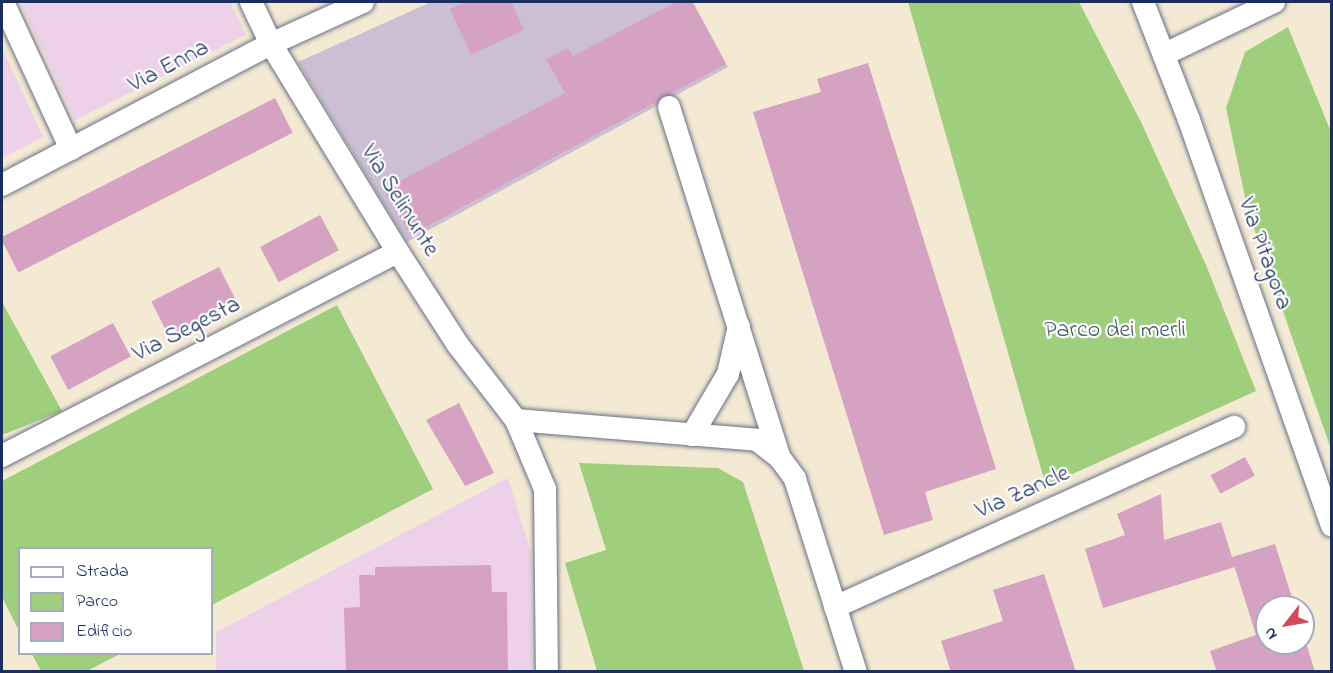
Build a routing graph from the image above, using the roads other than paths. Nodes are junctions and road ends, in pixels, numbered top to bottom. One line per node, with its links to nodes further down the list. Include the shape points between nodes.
1 (3, 2): 9 (street)
2 (251, 2): 6 (street, Via Selinunte)
3 (363, 2): 6 (street, Via Enna)
4 (1143, 2): 7 (street, Via Pitagora)
5 (1274, 2): 7 (street)
6 (271, 44): 9 (street, Via Enna); 11 (street, Via Selinunte)
7 (1164, 54): 18 (street, Via Pitagora)
8 (669, 107): 12 (street)
9 (71, 149): 10 (street, Via Enna)
10 (2, 185)
11 (398, 252): 13 (street, Via Selinunte, via 458,345); 16 (street, Via Segesta)
12 (740, 324): 15 (street, via 728,374); 17 (street)
13 (516, 420): 15 (street); 20 (street, Via Selinunte, via 545,489)
14 (1234, 428): 19 (street, Via Zancle)
15 (692, 435): 17 (street, via 757,441)
16 (2, 456)
17 (780, 458): 19 (street, via 795,479)
18 (1332, 526)
19 (835, 607): 21 (street)
20 (547, 672)
21 (856, 672)

